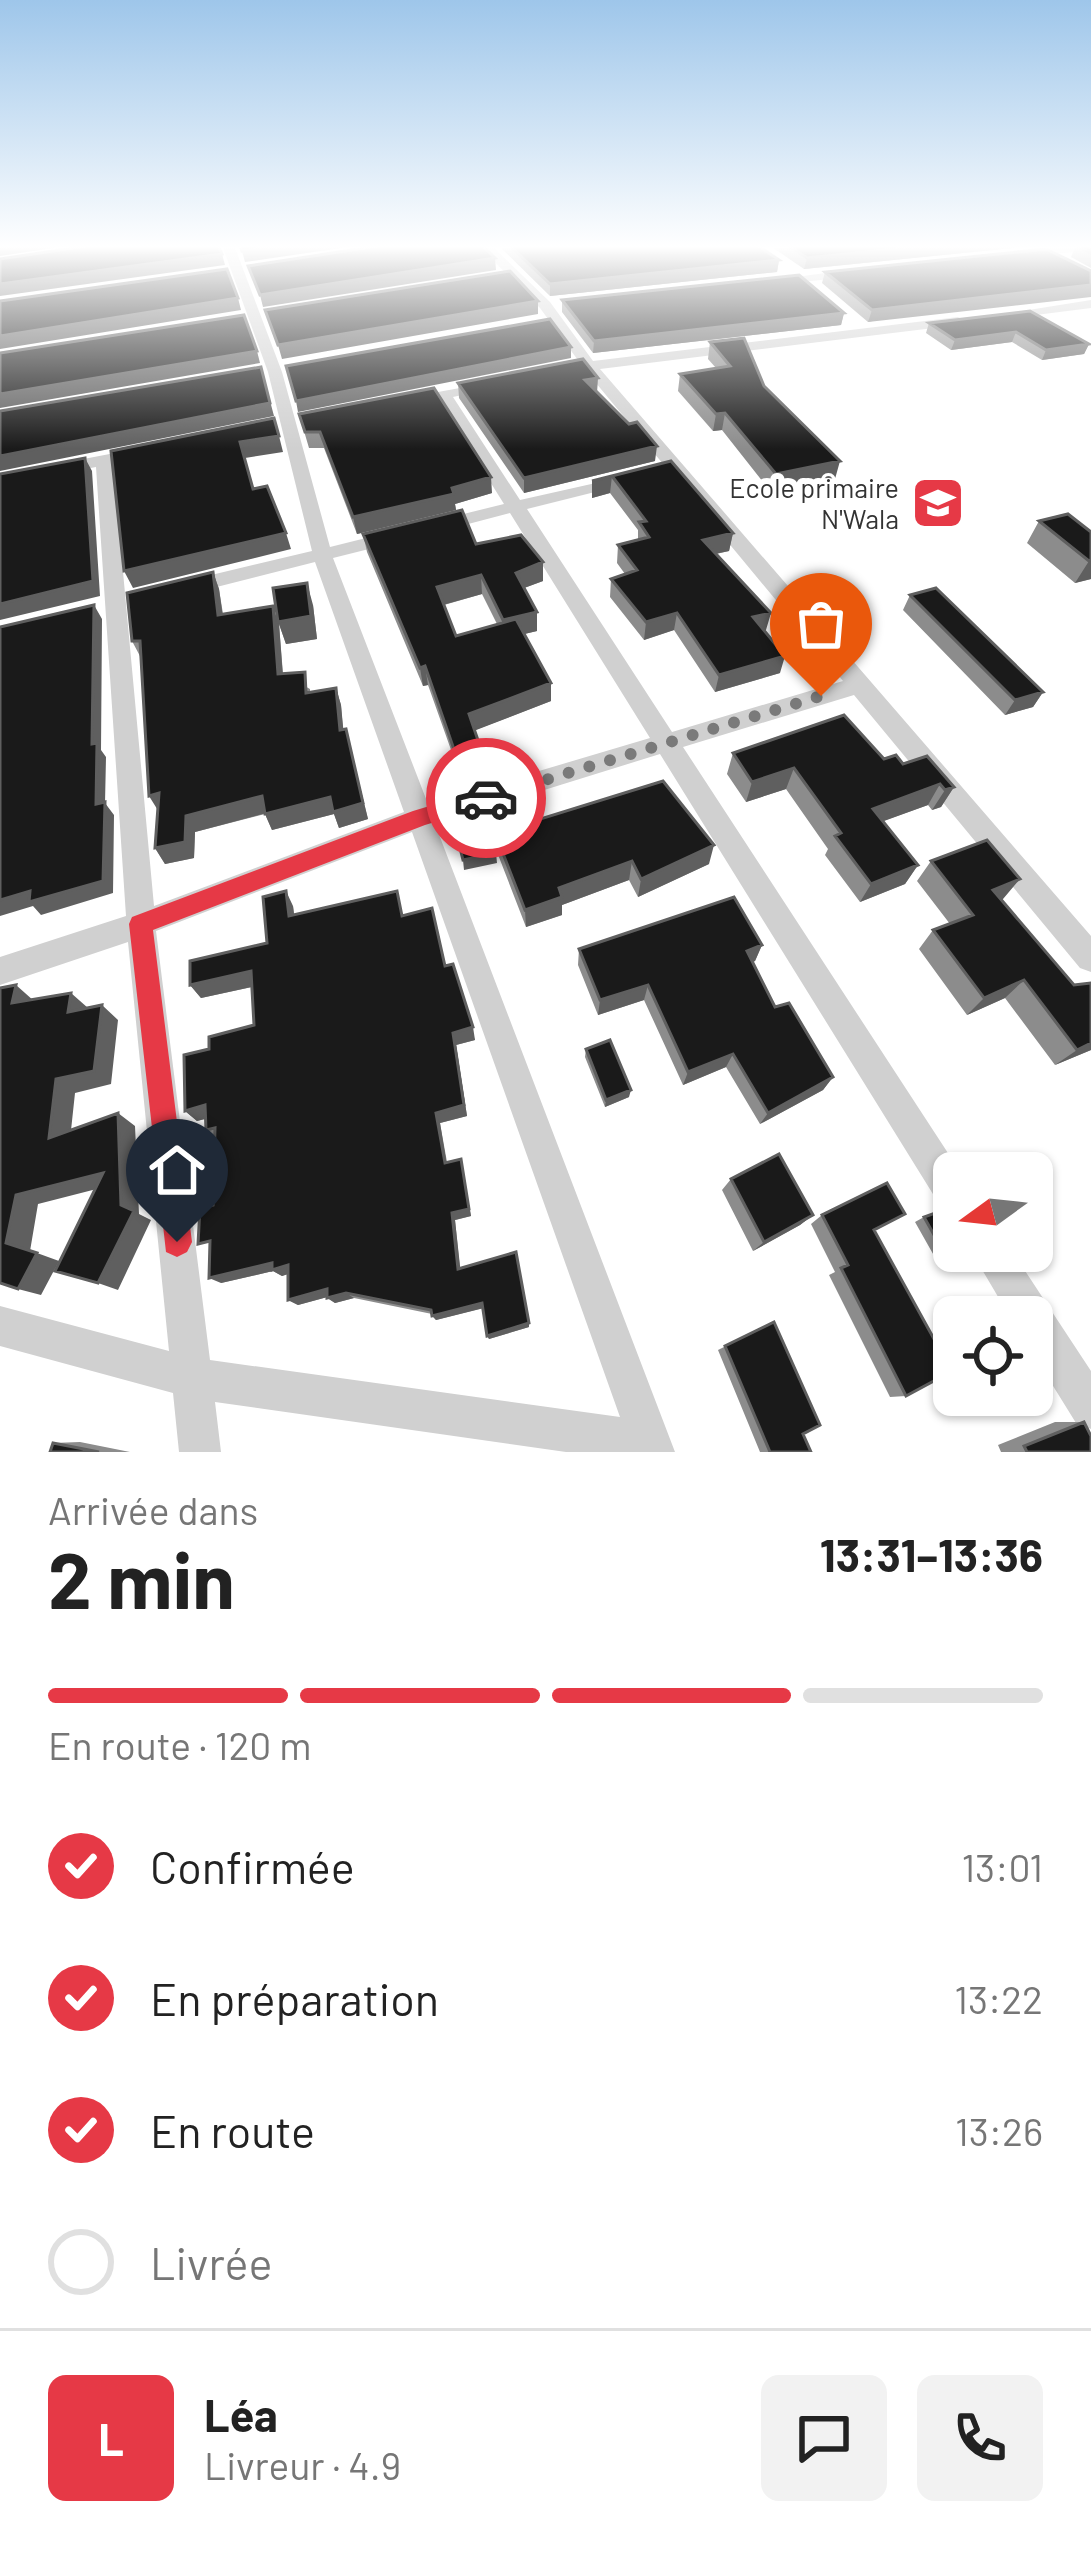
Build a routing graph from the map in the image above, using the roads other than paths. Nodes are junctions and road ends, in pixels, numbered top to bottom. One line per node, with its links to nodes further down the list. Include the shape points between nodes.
1 (254, 313): 20 (street)
2 (549, 313): 6 (street)
3 (1024, 313): 9 (street)
4 (1031, 313): 8 (street)
5 (850, 319): 9 (street)
6 (554, 320): 7 (street); 10 (street)
7 (531, 324)
8 (1050, 325)
9 (866, 332): 10 (street)
10 (588, 364): 11 (street); 17 (street)
11 (547, 373)
12 (506, 382): 13 (street)
13 (444, 395): 14 (street); 19 (street)
14 (400, 403)
15 (150, 451): 16 (street)
16 (104, 460): 18 (street); 25 (street)
17 (676, 466): 19 (street); 22 (street)
18 (0, 481)
19 (514, 506): 20 (street); 23 (street)
20 (323, 556): 21 (street); 24 (street)
21 (163, 593)
22 (861, 684): 23 (street); 26 (street)
23 (663, 744): 24 (street); 28 (street)
24 (421, 818): 25 (street); 33 (street)
25 (141, 924): 27 (street); 31 (street)
26 (1091, 958)
27 (0, 970)
28 (933, 1162)
29 (1004, 1272): 32 (street)
30 (0, 1326): 31 (street)
31 (192, 1378): 33 (street); 34 (street)
32 (1091, 1408)
33 (652, 1448)
34 (200, 1452)

